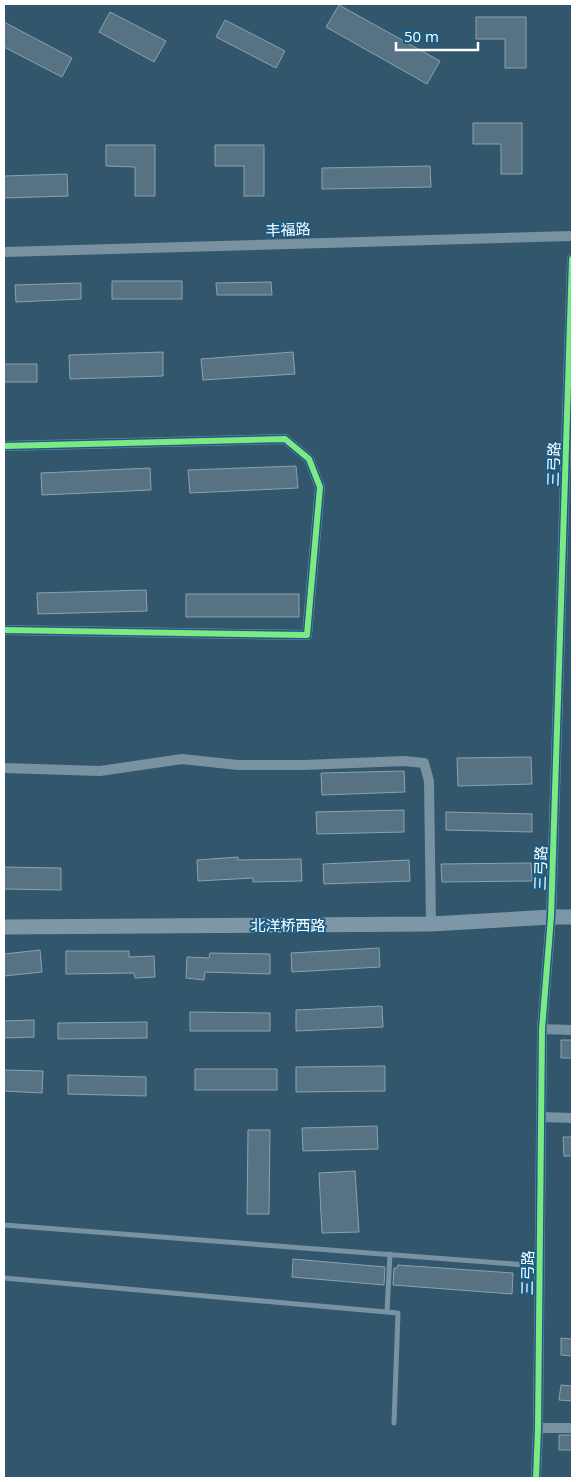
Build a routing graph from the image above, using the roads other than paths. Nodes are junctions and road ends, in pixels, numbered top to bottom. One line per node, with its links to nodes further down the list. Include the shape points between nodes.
1 (572, 236): 2 (street, 丰福路)
2 (4, 252)
3 (572, 259): 7 (street, 三弓路)
4 (4, 446): 5 (street, via 285,439 308,459 320,487 307,635)
5 (4, 630)
6 (4, 768): 9 (street, via 100,771 182,760 238,765 424,763 429,781)
7 (551, 917): 8 (main road, 北洋桥西路); 9 (main road, 北洋桥西路); 11 (street, 三弓路)
8 (572, 918)
9 (431, 924): 10 (main road, 北洋桥西路)
10 (4, 927)
11 (542, 1029): 12 (street); 13 (street, 三弓路)
12 (572, 1030)
13 (542, 1117): 14 (street); 17 (street, 三弓路)
14 (572, 1118)
15 (4, 1225): 16 (lane)
16 (390, 1254): 17 (lane); 19 (lane)
17 (540, 1266): 21 (street, 三弓路)
18 (4, 1278): 19 (lane)
19 (388, 1312): 20 (lane, via 398,1313)
20 (394, 1423)
21 (538, 1428): 22 (street); 23 (street, 三弓路)
22 (572, 1428)
23 (536, 1478)

